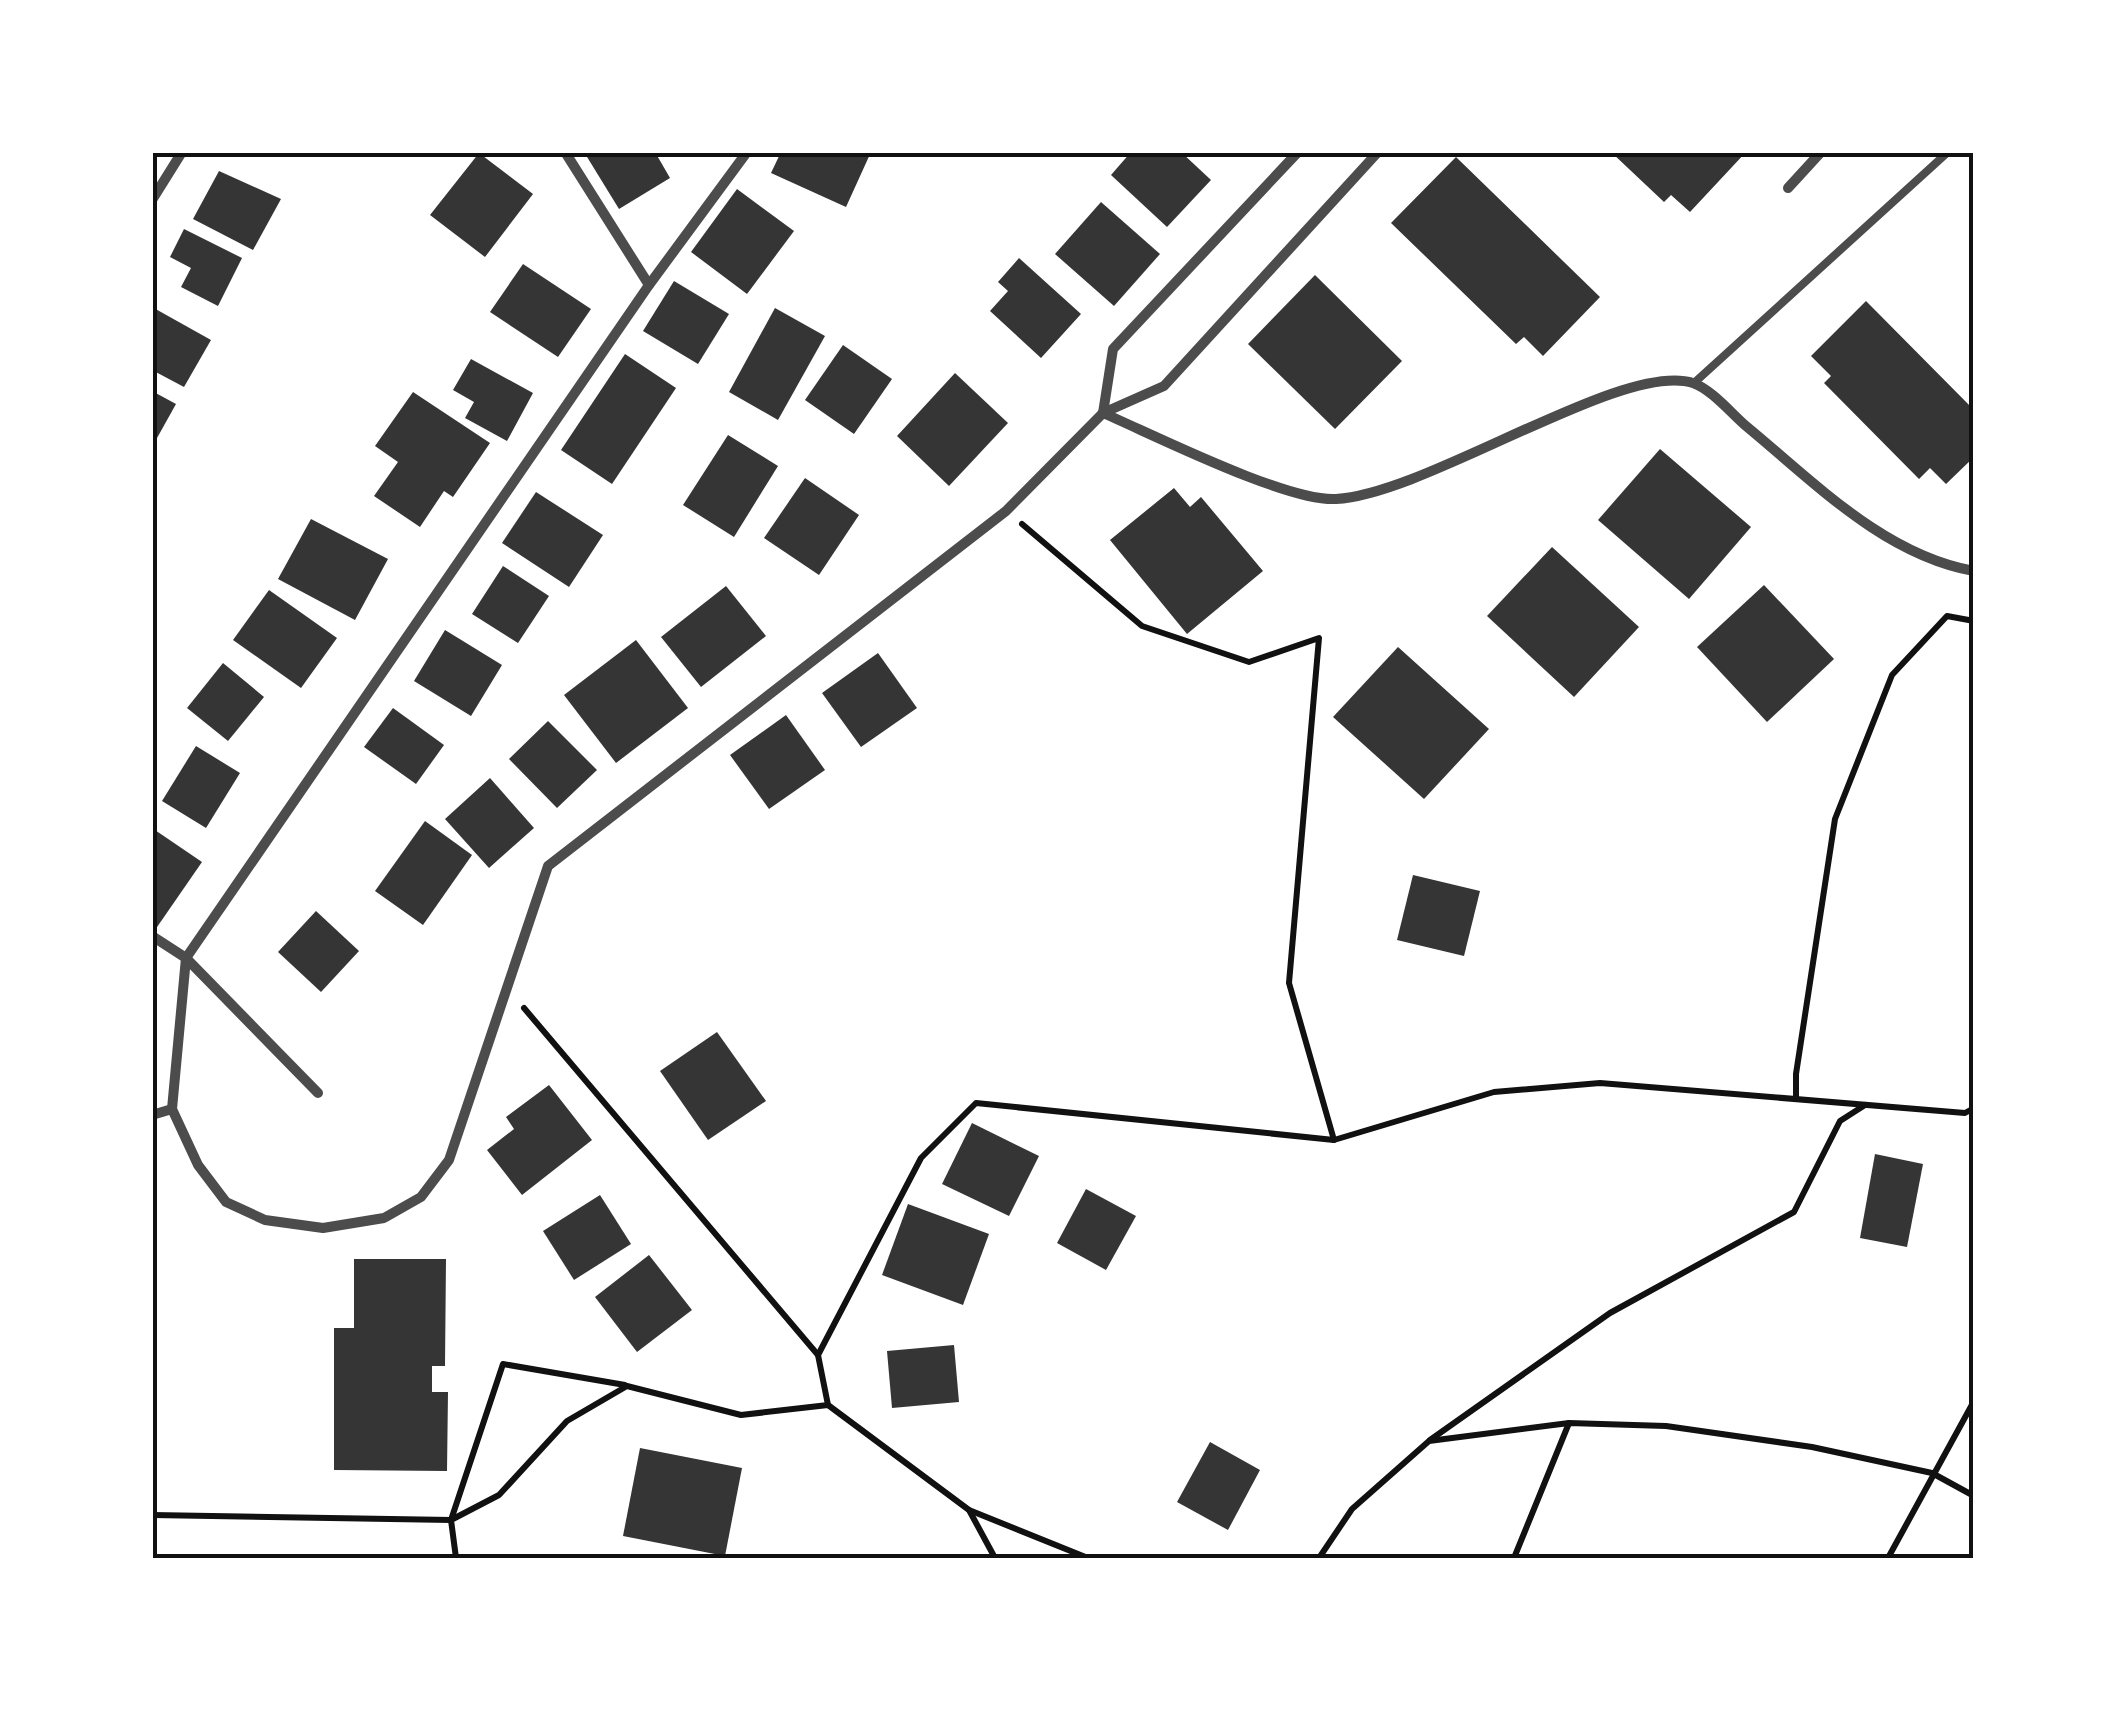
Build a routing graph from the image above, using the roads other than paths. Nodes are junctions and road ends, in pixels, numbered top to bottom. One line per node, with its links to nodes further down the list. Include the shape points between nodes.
1 (182, 152): 9 (street)
2 (564, 152): 10 (street)
3 (746, 152): 10 (street)
4 (1298, 152): 12 (street, via 1113,350)
5 (1378, 152): 12 (street, via 1164,386)
6 (1821, 152): 8 (street)
7 (1948, 152): 11 (lane)
8 (1788, 188)
9 (152, 200)
10 (649, 285): 15 (street)
11 (1694, 383): 12 (street, via 1641,383 1384,490 1334,500 1288,491); 13 (street, via 1867,525 1950,567)
12 (1103, 413): 17 (street, via 1006,511 548,866 449,1160 420,1197 384,1218 323,1228 265,1220 226,1202 198,1165)
13 (1974, 571)
14 (152, 936): 15 (street)
15 (186, 958): 16 (street); 17 (street)
16 (318, 1093)
17 (172, 1109): 18 (street)
18 (152, 1116)

